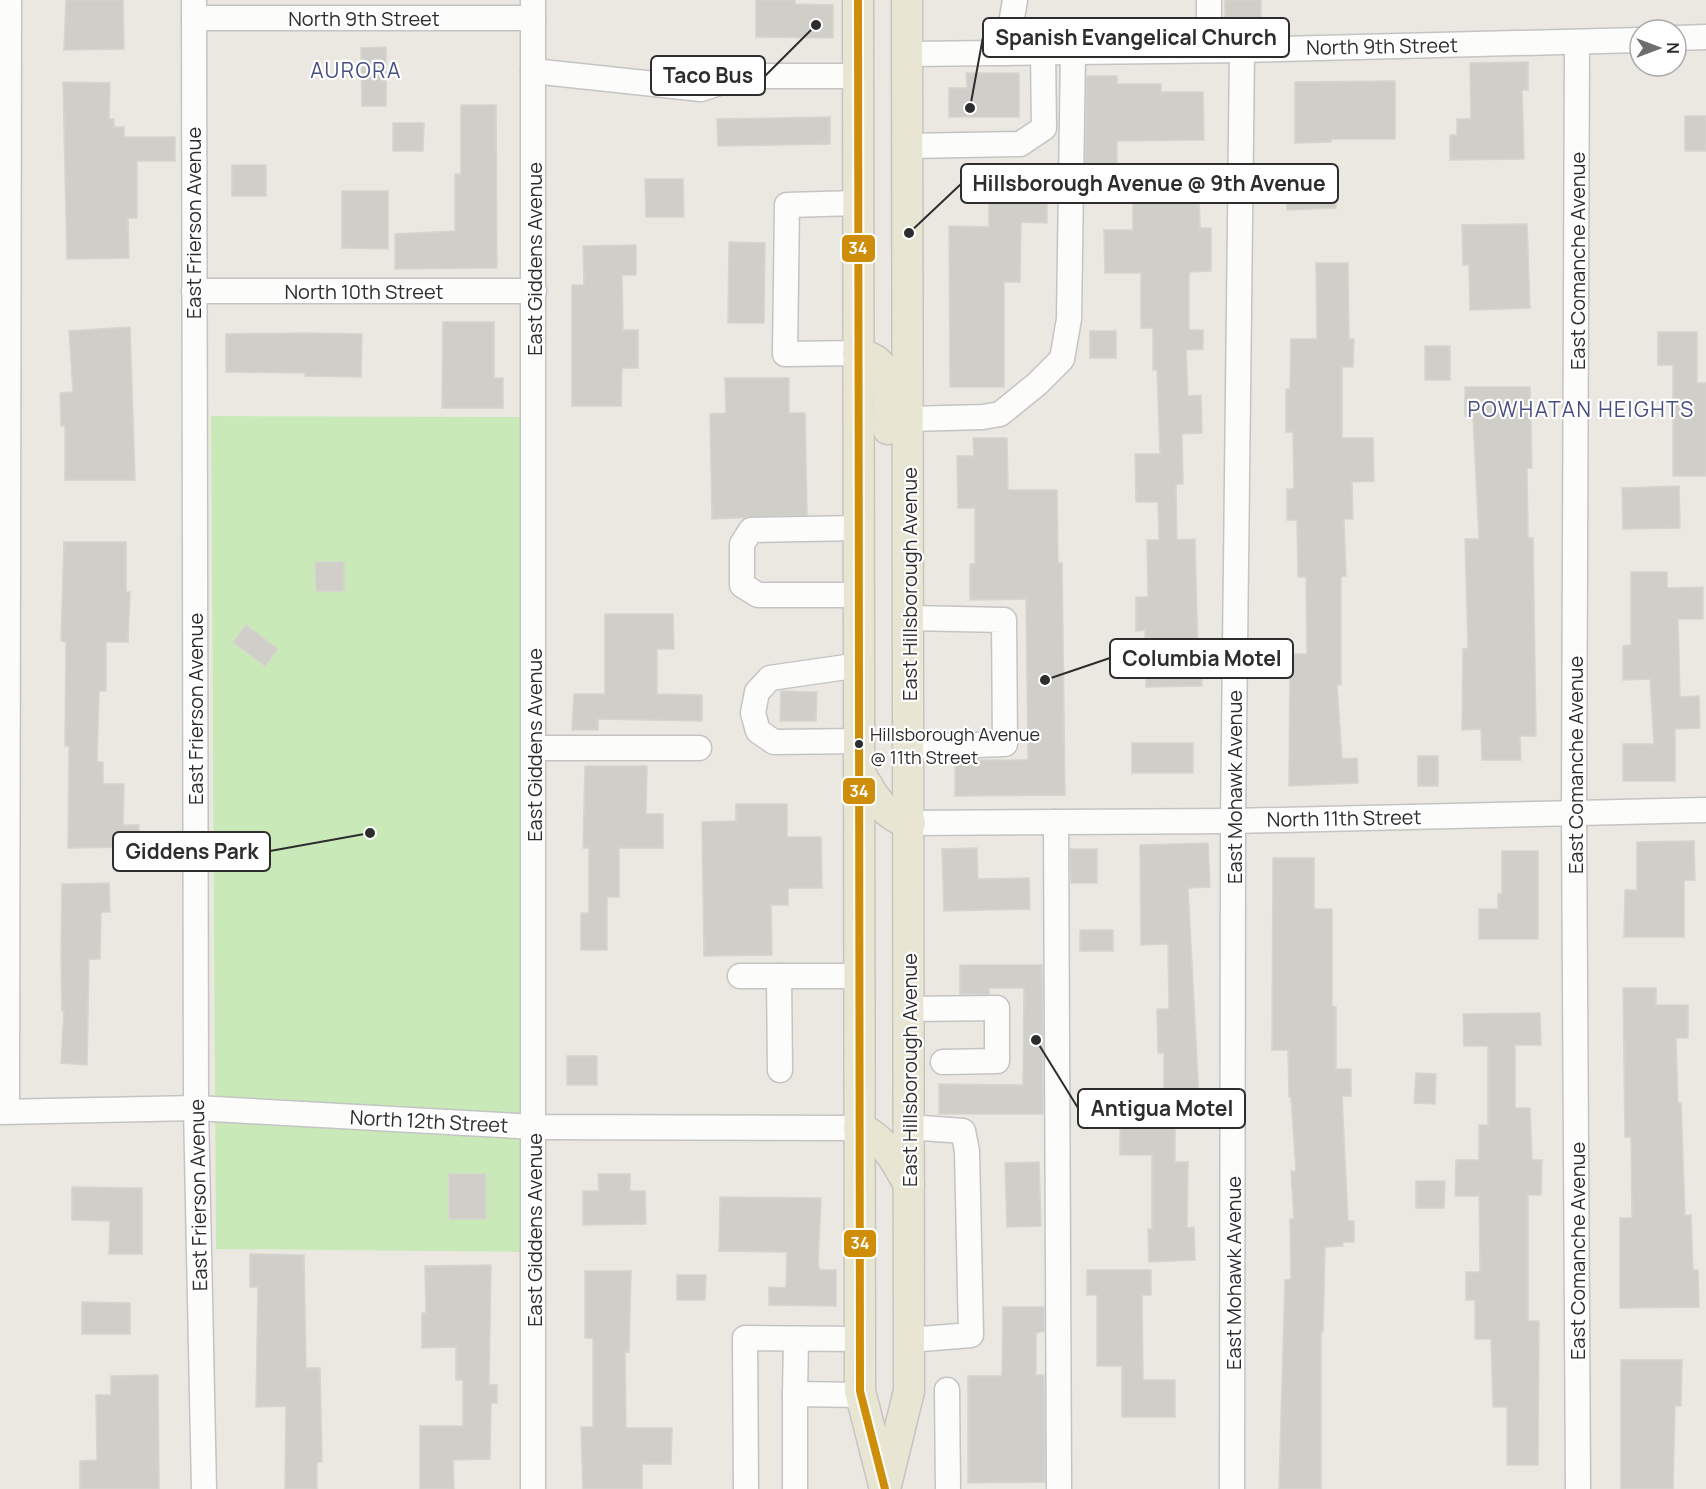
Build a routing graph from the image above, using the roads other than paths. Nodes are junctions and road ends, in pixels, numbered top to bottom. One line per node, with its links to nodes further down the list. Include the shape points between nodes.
1 (9, 0): 48 (street)
2 (858, 0): 19 (main road, East Hillsborough Avenue)
3 (907, 0): 17 (main road, East Hillsborough Avenue)
4 (1015, 0): 16 (street)
5 (1209, 0): 12 (street)
6 (194, 9): 7 (street, North 9th Street); 22 (street, East Frierson Avenue)
7 (533, 9): 18 (street, East Giddens Avenue)
8 (1706, 37): 9 (street)
9 (1688, 38)
10 (1628, 40): 11 (street, North 9th Street)
11 (1577, 42): 13 (street, North 9th Street); 37 (street, East Comanche Avenue)
12 (1209, 50): 13 (street, North 9th Street); 15 (street, North 9th Street)
13 (1242, 50): 38 (street, East Mohawk Avenue)
14 (1043, 52): 15 (street, North 9th Street); 16 (street, North 9th Street); 20 (street, via 1044,128 1020,144)
15 (1073, 52): 25 (street, via 1069,319 1062,359 1000,414)
16 (1006, 53): 17 (street, North 9th Street)
17 (908, 54): 20 (main road, East Hillsborough Avenue)
18 (533, 71): 19 (street, via 701,89 740,76); 23 (street, East Giddens Avenue)
19 (858, 76): 21 (main road, East Hillsborough Avenue)
20 (908, 146): 25 (main road, East Hillsborough Avenue)
21 (858, 203): 24 (main road, East Hillsborough Avenue); 24 (street, via 787,205 786,354)
22 (194, 291): 23 (street, North 10th Street); 47 (street, East Frierson Avenue)
23 (534, 291): 33 (street, East Giddens Avenue)
24 (858, 353): 26 (main road, East Hillsborough Avenue); 27 (main road, via 875,360 884,372 888,388 888,504)
25 (909, 419): 27 (main road, East Hillsborough Avenue)
26 (859, 528): 28 (main road, East Hillsborough Avenue); 28 (street, via 751,530 741,544 742,585 758,595)
27 (909, 540): 29 (main road, East Hillsborough Avenue)
28 (860, 595): 30 (main road, East Hillsborough Avenue)
29 (909, 618): 32 (main road, East Hillsborough Avenue); 32 (street, via 1004,620 1005,732 1005,744)
30 (860, 665): 31 (main road, East Hillsborough Avenue); 31 (street, via 770,678 757,692 753,713 758,732 774,742)
31 (860, 741): 35 (main road, East Hillsborough Avenue)
32 (910, 747): 40 (main road, East Hillsborough Avenue)
33 (534, 748): 34 (street); 49 (street, East Giddens Avenue)
34 (699, 748)
35 (860, 772): 40 (main road, via 882,807 898,820); 43 (main road, East Hillsborough Avenue)
36 (1706, 810): 37 (street, North 11th Street)
37 (1574, 813): 38 (street, North 11th Street); 67 (street, East Comanche Avenue)
38 (1233, 821): 39 (street, North 11th Street); 66 (street, East Mohawk Avenue)
39 (1056, 822): 40 (street, North 11th Street); 65 (street)
40 (910, 823): 44 (main road, East Hillsborough Avenue)
41 (740, 976): 42 (street)
42 (779, 976): 43 (street); 46 (street)
43 (859, 976): 51 (main road, East Hillsborough Avenue)
44 (909, 1009): 45 (street, via 997,1008 997,1061); 50 (main road, East Hillsborough Avenue)
45 (943, 1062)
46 (780, 1070)
47 (196, 1108): 48 (street, North 12th Street); 49 (street, North 12th Street); 59 (street, East Frierson Avenue)
48 (4, 1112)
49 (535, 1127): 51 (street, North 12th Street); 60 (street, East Giddens Avenue)
50 (909, 1127): 52 (main road, East Hillsborough Avenue); 55 (street, via 963,1131 967,1150 971,1335)
51 (859, 1128): 52 (main road, via 881,1141); 54 (main road, East Hillsborough Avenue)
52 (909, 1185): 55 (main road, East Hillsborough Avenue)
53 (796, 1339): 54 (street); 57 (street); 61 (street, via 745,1338)
54 (860, 1339): 58 (main road, East Hillsborough Avenue)
55 (909, 1340): 63 (main road, East Hillsborough Avenue, via 909,1391)
56 (947, 1390): 64 (street)
57 (795, 1394): 58 (street); 62 (street)
58 (861, 1395): 63 (main road, East Hillsborough Avenue)
59 (204, 1489)
60 (533, 1489)
61 (746, 1489)
62 (795, 1489)
63 (885, 1489)
64 (948, 1489)
65 (1059, 1489)
66 (1232, 1489)
67 (1578, 1489)

